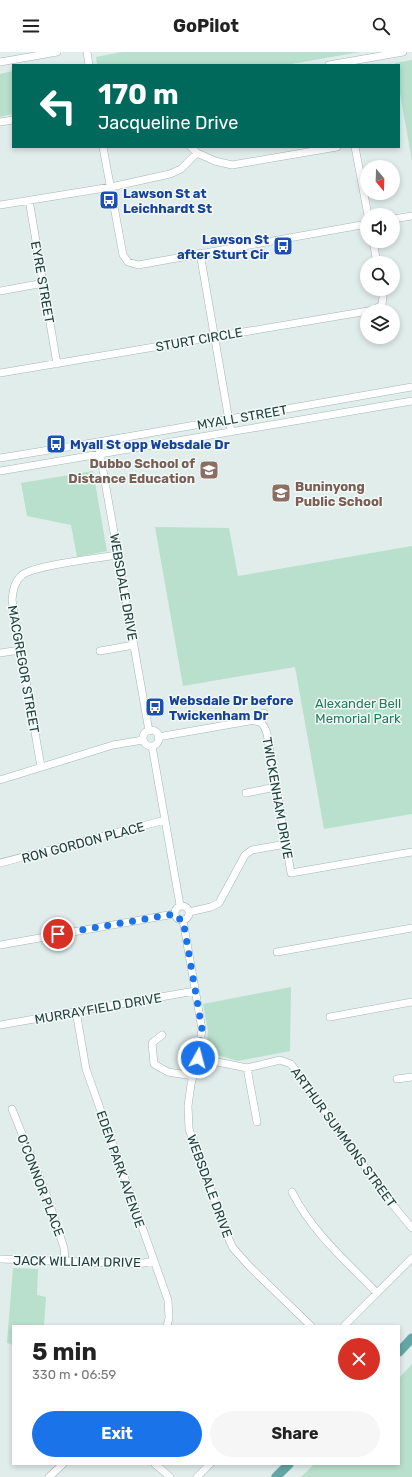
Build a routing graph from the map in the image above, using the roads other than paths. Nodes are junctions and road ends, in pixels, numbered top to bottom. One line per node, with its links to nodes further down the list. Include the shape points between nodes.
1 (58, 52): 4 (street)
2 (87, 52): 5 (street)
3 (403, 52): 6 (street)
4 (0, 62)
5 (89, 64)
6 (340, 64)
7 (12, 120): 8 (street)
8 (0, 122)
9 (103, 148): 14 (street)
10 (192, 148): 13 (street)
11 (331, 148): 13 (street, via 232,165)
12 (355, 148): 17 (street)
13 (197, 153): 14 (street, via 181,169 170,174)
14 (111, 187): 15 (street); 21 (street, via 123,255 128,262 138,265)
15 (29, 200): 16 (street); 22 (street, EYRE STREET)
16 (0, 205)
17 (367, 208)
18 (412, 216): 19 (street)
19 (400, 218)
20 (360, 225): 21 (street)
21 (200, 253): 25 (street)
22 (44, 283): 23 (street); 26 (street, EYRE STREET)
23 (0, 291)
24 (383, 296): 25 (street, STURT CIRCLE, via 382,305 374,310)
25 (214, 337): 26 (street, STURT CIRCLE); 30 (street)
26 (57, 364): 27 (street, STURT CIRCLE)
27 (0, 373)
28 (412, 387): 30 (street, MYALL STREET)
29 (412, 401): 31 (street, MYALL STREET)
30 (228, 419): 31 (street); 32 (street, MYALL STREET)
31 (231, 432): 33 (street, MYALL STREET)
32 (98, 442): 33 (street, WEBSDALE DRIVE); 34 (street, MYALL STREET)
33 (100, 455): 35 (street, MYALL STREET); 36 (street, WEBSDALE DRIVE)
34 (0, 458)
35 (0, 471)
36 (118, 555): 37 (street, WEBSDALE DRIVE); 38 (street, MACGREGOR STREET, via 40,568 22,575 16,582 12,600)
37 (134, 645): 39 (street); 43 (street, WEBSDALE DRIVE)
38 (20, 650): 40 (street); 47 (street, MACGREGOR STREET)
39 (100, 651)
40 (0, 653)
41 (264, 713): 42 (street, TWICKENHAM DRIVE)
42 (261, 721): 44 (street, TWICKENHAM DRIVE); 49 (street, TWICKENHAM DRIVE, via 267,734)
43 (149, 731): 44 (street); 45 (street)
44 (158, 737): 46 (street, via 157,743)
45 (143, 740): 46 (street); 47 (street, via 113,745)
46 (152, 746): 51 (street)
47 (41, 767): 48 (street)
48 (0, 780)
49 (276, 787): 50 (street); 52 (street, TWICKENHAM DRIVE)
50 (246, 793)
51 (165, 820): 54 (street, RON GORDON PLACE); 55 (street)
52 (286, 844): 53 (street, TWICKENHAM DRIVE, via 291,873); 56 (street, via 252,850 245,856 219,903 211,908)
53 (412, 852)
54 (0, 864)
55 (180, 905): 56 (street, via 187,907); 57 (street)
56 (189, 912): 58 (street)
57 (174, 914): 58 (street, via 176,918); 60 (street)
58 (183, 920): 62 (street, WEBSDALE DRIVE)
59 (412, 928): 61 (street)
60 (0, 944)
61 (277, 952)
62 (196, 991): 64 (street, MURRAYFIELD DRIVE); 68 (street, WEBSDALE DRIVE, via 202,1029)
63 (412, 1002): 65 (street)
64 (76, 1012): 66 (street, MURRAYFIELD DRIVE); 80 (street, EDEN PARK AVENUE, via 86,1069)
65 (330, 1017)
66 (0, 1024)
67 (162, 1036): 70 (street, via 152,1043 154,1064 168,1072)
68 (198, 1058): 69 (street, ARTHUR SUMMONS STREET); 70 (street, WEBSDALE DRIVE)
69 (247, 1068): 74 (street); 76 (street, ARTHUR SUMMONS STREET, via 280,1060 291,1064 387,1198)
70 (193, 1076): 83 (street, WEBSDALE DRIVE, via 188,1106 188,1129 233,1248)
71 (412, 1077): 72 (street)
72 (397, 1079)
73 (12, 1109): 79 (street, O'CONNOR PLACE, via 48,1199 64,1248)
74 (256, 1122)
75 (292, 1192): 81 (street, via 301,1210 317,1231)
76 (412, 1228)
77 (412, 1258): 81 (street)
78 (0, 1259): 79 (street, JACK WILLIAM DRIVE)
79 (65, 1261): 80 (street, JACK WILLIAM DRIVE, via 138,1264)
80 (154, 1261): 82 (street, EDEN PARK AVENUE, via 168,1300)
81 (377, 1293): 84 (street)
82 (167, 1325)
83 (310, 1325)
84 (345, 1325)
85 (412, 1338): 86 (main road)
86 (400, 1351)
87 (62, 1465): 91 (street)
88 (156, 1465): 92 (street)
89 (209, 1465): 93 (street)
90 (288, 1465): 94 (main road)
91 (49, 1477)
92 (170, 1477)
93 (197, 1477)
94 (276, 1477)

